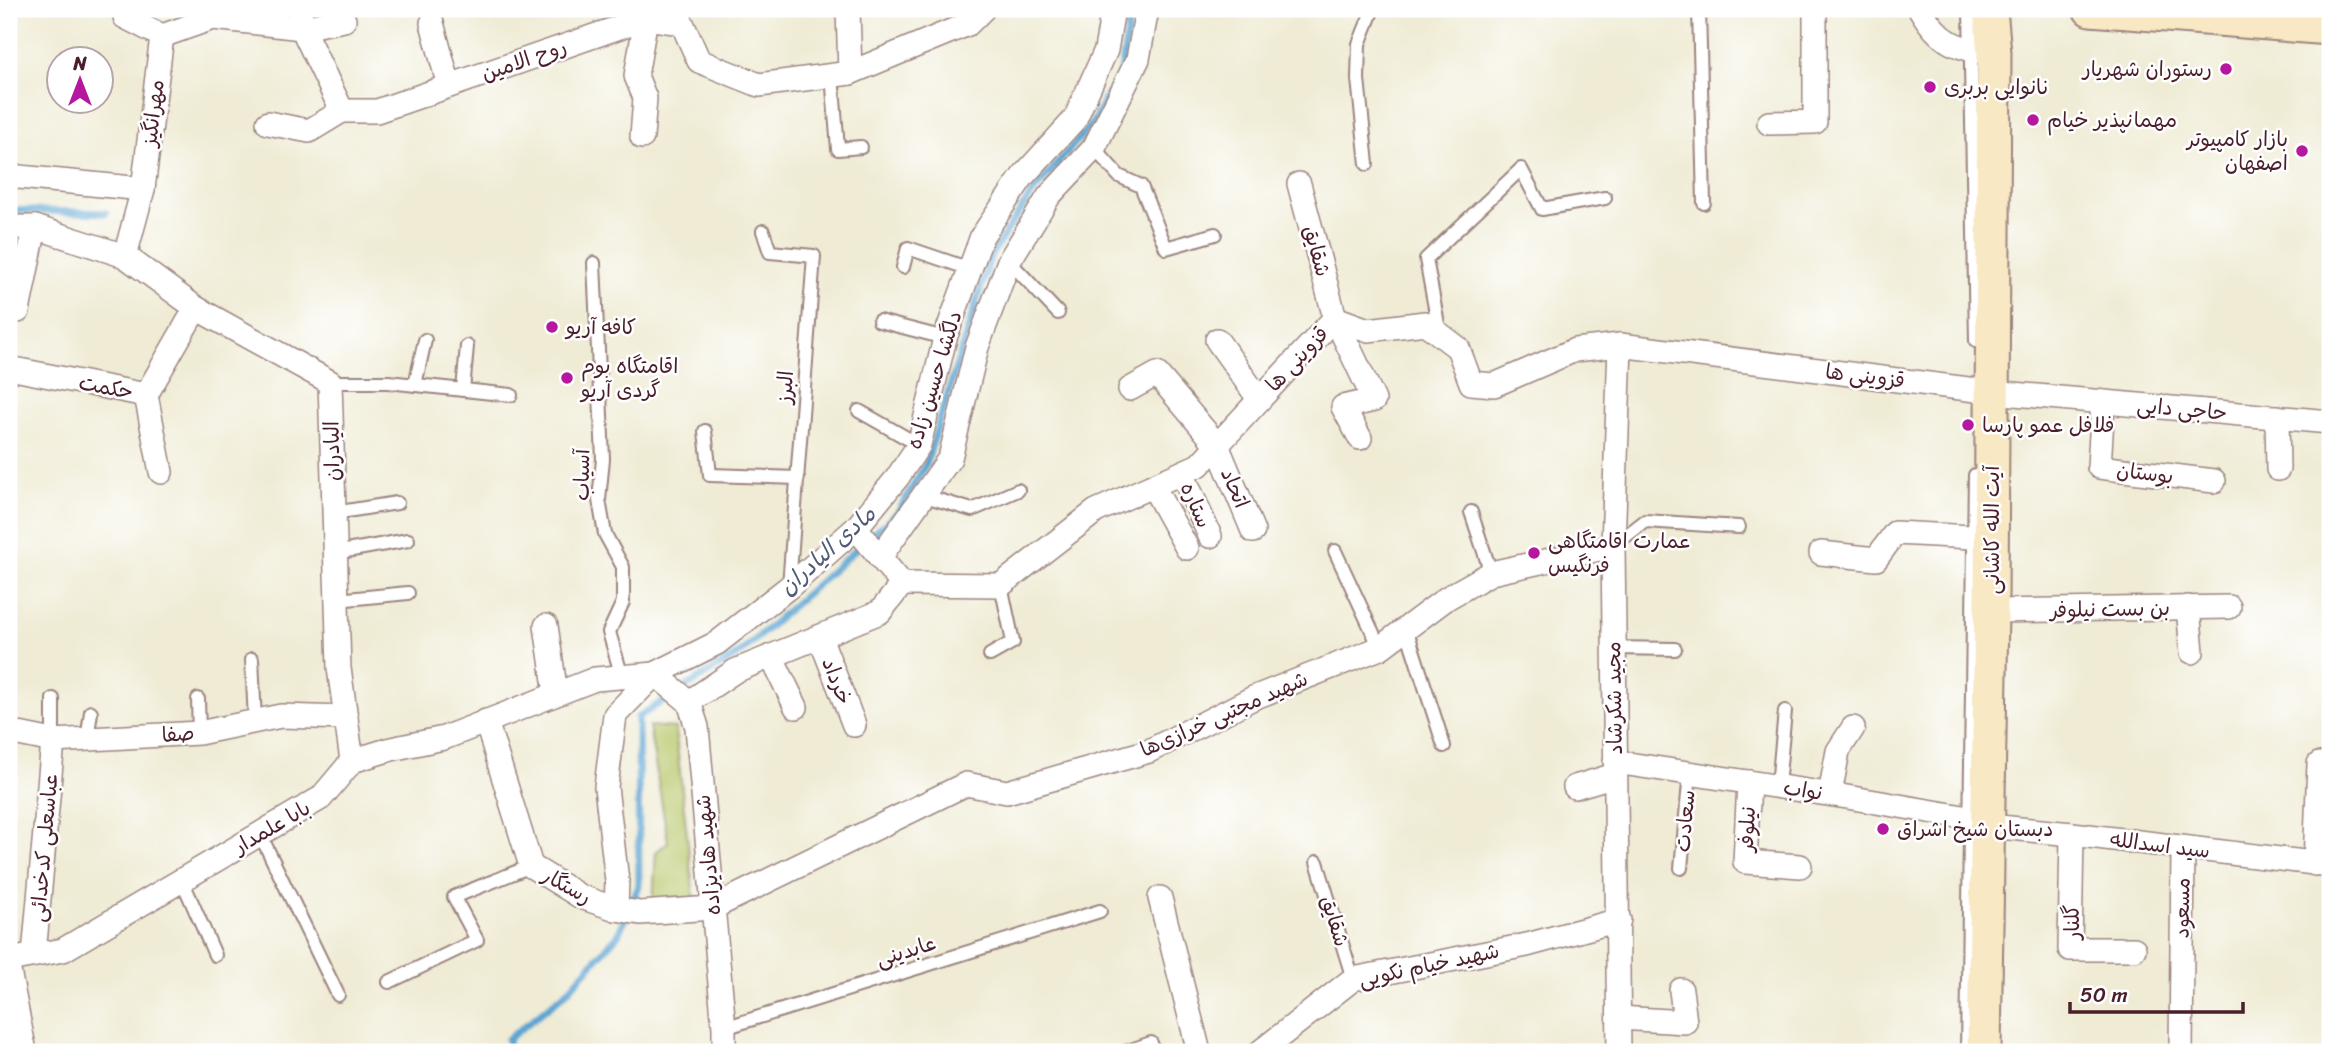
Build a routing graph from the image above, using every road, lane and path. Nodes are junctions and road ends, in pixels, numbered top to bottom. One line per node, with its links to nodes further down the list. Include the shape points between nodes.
1 (124, 9): 20 (street, via 125,17)
2 (848, 9): 22 (street)
3 (983, 9): 22 (street, روح الامین, via 968,24)
4 (1113, 9): 44 (street, دلگشا حسین زاده, via 1106,50 1075,119 1023,176 982,236)
5 (1147, 9): 29 (street, دلگشا حسین زاده, via 1138,59)
6 (1373, 9): 30 (lane, via 1359,44 1358,68)
7 (1699, 9): 35 (lane)
8 (1815, 9): 26 (street, via 1815,122)
9 (1920, 9): 21 (street, via 1931,28 1962,49)
10 (1970, 9): 21 (lane, آیت الله کاشانی)
11 (1990, 9): 21 (main road, آیت الله کاشانی)
12 (2090, 9): 15 (main road)
13 (645, 13): 22 (street, روح الامین, via 682,23 699,61 759,85); 23 (street, روح الامین); 27 (street, via 636,76 645,98)
14 (239, 15): 16 (street); 20 (street, via 213,18)
15 (2271, 16): 19 (main road)
16 (301, 18): 17 (street); 24 (street)
17 (344, 20)
18 (432, 23): 23 (street)
19 (2330, 28)
20 (162, 36): 33 (street, مهرانگیز)
21 (1982, 52): 56 (lane, آیت الله کاشانی); 62 (main road, آیت الله کاشانی)
22 (841, 74): 28 (lane, via 838,149)
23 (449, 86): 24 (street, روح الامین, via 377,111)
24 (342, 111): 25 (street, via 309,131)
25 (268, 123)
26 (1769, 124)
27 (642, 137)
28 (861, 147)
29 (1094, 148): 39 (lane, via 1119,176 1141,186 1166,248); 41 (street, دلگشا حسین زاده, via 1049,196)
30 (1367, 164)
31 (9, 176): 33 (street)
32 (1298, 184): 48 (street, شقایق)
33 (143, 190): 40 (street)
34 (1605, 198): 50 (lane, via 1542,209 1521,169 1426,259)
35 (1704, 202)
36 (9, 227): 37 (street)
37 (35, 227): 40 (street); 46 (street)
38 (763, 231): 78 (lane, البرز, via 770,252 814,256)
39 (1215, 234)
40 (125, 256): 45 (street)
41 (1009, 261): 47 (lane); 82 (street, دلگشا حسین زاده, via 977,347 950,458)
42 (594, 263): 118 (lane, آسیاب, via 603,459 599,500 605,534 623,567 623,602 609,632)
43 (903, 267): 44 (lane, via 908,248)
44 (970, 269): 51 (street, دلگشا حسین زاده)
45 (196, 308): 58 (street); 63 (street, حکمت)
46 (18, 311)
47 (1058, 313)
48 (1335, 318): 50 (street, قزوینی ها, via 1368,330 1425,323); 65 (street, قزوینی ها); 71 (street, شقایق, via 1374,400 1343,407)
49 (879, 321): 51 (lane)
50 (1440, 335): 54 (street, قزوینی ها, via 1458,348 1471,383 1494,385 1575,350)
51 (945, 338): 72 (street, دلگشا حسین زاده)
52 (425, 340): 59 (lane)
53 (1217, 340): 65 (street)
54 (1620, 345): 62 (street, قزوینی ها); 92 (street, مجید شکرشاد)
55 (467, 346): 61 (lane)
56 (1976, 350)
57 (9, 368): 63 (street, حکمت)
58 (330, 382): 59 (lane); 85 (street, الیادران)
59 (415, 385): 61 (lane)
60 (1130, 389): 73 (street, via 1157,374)
61 (463, 390): 64 (lane)
62 (1981, 391): 66 (street, حاجی دایی); 90 (main road, آیت الله کاشانی)
63 (146, 395): 76 (street)
64 (511, 395)
65 (1259, 399): 73 (street, قزوینی ها)
66 (2103, 402): 68 (street, حاجی دایی); 79 (street, بوستان, via 2099,467)
67 (859, 411): 72 (lane)
68 (2277, 417): 69 (street, حاجی دایی); 75 (street)
69 (2330, 422)
70 (705, 431): 78 (lane, via 710,475)
71 (1360, 438)
72 (919, 445): 87 (street, دلگشا حسین زاده)
73 (1217, 445): 77 (street, قزوینی ها, via 1199,465); 88 (street, اتحاد)
74 (1976, 457): 90 (lane, آیت الله کاشانی)
75 (2278, 469)
76 (161, 472)
77 (1182, 473): 80 (street, قزوینی ها); 89 (street, ستاره)
78 (798, 478): 101 (lane, البرز)
79 (2214, 481)
80 (1153, 486): 93 (street); 100 (street, قزوینی ها, via 1096,512)
81 (1018, 490): 82 (lane, via 972,510)
82 (925, 496): 97 (street, دلگشا حسین زاده)
83 (397, 503): 85 (lane)
84 (1471, 512): 98 (lane)
85 (334, 513): 95 (street, الیادران)
86 (1739, 527): 92 (lane, via 1645,522)
87 (856, 528): 97 (street); 101 (street, دلگشا حسین زاده)
88 (1253, 531)
89 (1210, 536)
90 (1983, 538): 96 (street, via 1895,533 1876,559); 106 (main road, آیت الله کاشانی); 144 (lane, آیت الله کاشانی)
91 (408, 540): 95 (lane)
92 (1613, 546): 98 (street, شهید مجتبی خرازی‌ها); 111 (street, مجید شکرشاد)
93 (1187, 548)
94 (1335, 551): 110 (lane)
95 (335, 553): 103 (street, الیادران)
96 (1821, 553)
97 (880, 557): 99 (street)
98 (1491, 573): 108 (street, شهید مجتبی خرازی‌ها)
99 (902, 584): 100 (street); 109 (street, via 880,612)
100 (1001, 585): 114 (lane, via 1013,642)
101 (789, 587): 117 (street, دلگشا حسین زاده, via 718,643)
102 (408, 593): 103 (lane)
103 (337, 600): 126 (street, الیادران)
104 (2188, 607): 105 (street, بن بست نیلوفر); 106 (street, بن بست نیلوفر); 113 (street)
105 (2229, 607)
106 (1991, 611): 144 (main road, آیت الله کاشانی)
107 (546, 626): 119 (street)
108 (1406, 628): 110 (street, شهید مجتبی خرازی‌ها); 135 (lane)
109 (820, 636): 115 (street); 129 (street, خرداد)
110 (1380, 648): 155 (street, شهید مجتبی خرازی‌ها, via 1253,698 1149,751 1007,792 966,784)
111 (1614, 648): 112 (lane); 138 (street, مجید شکرشاد)
112 (1675, 649)
113 (2192, 652)
114 (990, 655)
115 (771, 656): 122 (street, via 735,671); 123 (street)
116 (252, 659): 127 (lane)
117 (655, 674): 118 (street); 122 (street); 156 (street, via 615,715 606,787 617,881)
118 (622, 677): 119 (street, via 595,679)
119 (556, 694): 128 (street)
120 (53, 699): 134 (lane)
121 (198, 699): 132 (lane)
122 (689, 702): 155 (street, شهید هادیزاده, via 697,727)
123 (796, 707)
124 (1785, 711): 141 (lane)
125 (91, 712): 133 (lane)
126 (346, 718): 127 (street, صفا, via 281,716); 136 (street, الیادران)
127 (255, 721): 132 (street, صفا)
128 (486, 721): 136 (street, via 444,738); 150 (street, رستگار)
129 (854, 725)
130 (1853, 728): 143 (street, via 1838,751)
131 (9, 732): 134 (street, صفا)
132 (199, 733): 133 (street, صفا)
133 (87, 740): 134 (street, صفا)
134 (53, 741): 160 (street, عباسعلی کدخدائی)
135 (1444, 746)
136 (352, 761): 145 (street, بابا علمدار, via 321,799)
137 (2319, 764): 149 (street)
138 (1615, 768): 139 (street, نواب); 142 (street); 158 (street, مجید شکرشاد)
139 (1690, 773): 140 (street, نواب); 152 (lane, سعادت)
140 (1749, 782): 141 (street, نواب); 151 (street, نیلوفر, via 1745,862)
141 (1778, 786): 143 (street, نواب)
142 (1575, 787)
143 (1830, 794): 144 (street, نواب)
144 (1979, 822): 146 (street, سید اسدالله); 177 (lane, آیت الله کاشانی); 178 (main road, آیت الله کاشانی)
145 (260, 834): 153 (street, بابا علمدار); 167 (lane)
146 (2072, 834): 147 (street, سید اسدالله); 159 (street, گلنار, via 2070,948)
147 (2183, 848): 149 (street, سید اسدالله); 179 (street, مسعود)
148 (1317, 862): 164 (lane, شقایق)
149 (2322, 865)
150 (531, 866): 156 (street, رستگار, via 581,897); 165 (lane, via 454,897 477,940)
151 (1800, 866)
152 (1681, 868)
153 (182, 880): 160 (street, بابا علمدار, via 63,950); 161 (lane)
154 (1160, 898): 174 (street)
155 (712, 908): 156 (street, رستگار, via 640,913); 169 (street, شهید هادیزاده)
156 (615, 909)
157 (1100, 911): 169 (lane, عابدینی)
158 (1619, 920): 164 (street, شهید خیام نکویی, via 1527,945); 168 (street, مجید شکرشاد)
159 (2134, 949)
160 (34, 955): 162 (street, بابا علمدار)
161 (215, 955)
162 (9, 960)
163 (9, 971): 170 (street)
164 (1353, 979): 175 (street, شهید خیام نکویی)
165 (389, 982)
166 (1681, 990): 168 (street, via 1685,1022)
167 (338, 995)
168 (1619, 1018): 176 (street, مجید شکرشاد)
169 (724, 1028): 171 (street, شهید هادیزاده)
170 (25, 1052)
171 (724, 1052)
172 (1125, 1052): 173 (lane, via 1151,1043)
173 (1153, 1052)
174 (1199, 1052)
175 (1260, 1052)
176 (1619, 1052)
177 (1967, 1052)
178 (1984, 1052)
179 (2181, 1052)

